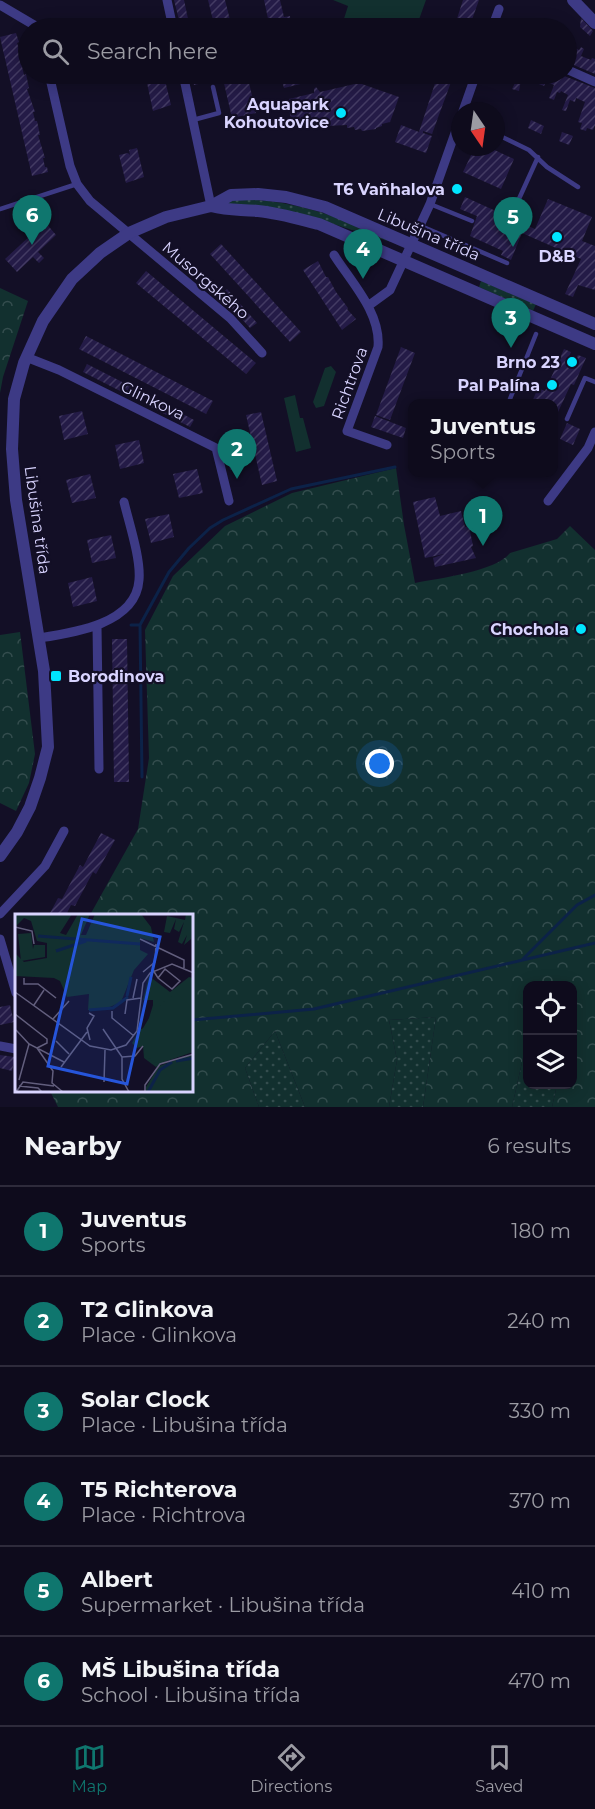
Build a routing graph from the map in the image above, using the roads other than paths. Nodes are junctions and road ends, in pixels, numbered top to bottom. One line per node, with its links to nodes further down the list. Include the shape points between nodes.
1 (167, 0): 6 (street)
2 (573, 0): 8 (street)
3 (0, 5): 5 (street)
4 (499, 9): 7 (street)
5 (22, 18)
6 (171, 18)
7 (496, 18)
8 (595, 23)
9 (577, 74): 10 (street)
10 (595, 82)
11 (51, 84): 20 (street)
12 (185, 84): 16 (street)
13 (472, 84): 15 (street)
14 (213, 87): 16 (lane, via 219,113)
15 (466, 102)
16 (193, 120): 23 (street)
17 (505, 138): 19 (lane)
18 (451, 145): 22 (street)
19 (538, 157): 21 (lane, via 546,167); 25 (lane)
20 (77, 184): 24 (lane); 28 (street, Musorgského, via 90,201)
21 (578, 187)
22 (430, 204): 26 (lane); 27 (street)
23 (211, 206): 28 (street, Libušina třída, via 166,217); 29 (street, Libušina třída, via 231,195 286,197 325,207); 31 (street, Libušina třída, via 319,224)
24 (0, 209)
25 (513, 212)
26 (472, 221)
27 (420, 225): 29 (street); 32 (lane)
28 (129, 233): 37 (street, Musorgského, via 230,318); 38 (street, Libušina třída, via 72,279 43,321)
29 (411, 244): 31 (street); 34 (street, Libušina třída)
30 (334, 255): 33 (street, Richtrova)
31 (404, 260): 33 (street, via 390,290); 36 (street, Libušina třída)
32 (507, 263)
33 (368, 306): 43 (street, Richtrova, via 379,334 378,347 347,431)
34 (595, 324)
35 (536, 334): 40 (lane)
36 (595, 344)
37 (262, 353)
38 (26, 357): 44 (street, Glinkova, via 216,447); 48 (street, Libušina třída, via 14,399 12,449 16,500)
39 (595, 382): 41 (lane, via 585,378)
40 (510, 399)
41 (567, 419)
42 (595, 432): 45 (street, via 588,448)
43 (387, 445)
44 (229, 501)
45 (548, 501)
46 (124, 502): 47 (street, via 139,568 138,589 122,611)
47 (97, 626): 48 (street); 49 (street)
48 (39, 638): 51 (street, Libušina třída, via 48,747 30,807)
49 (99, 769)
50 (64, 831): 52 (street, via 45,866)
51 (0, 856)
52 (0, 914)
53 (0, 939): 54 (street)
54 (15, 990)
55 (0, 1046): 56 (street)
56 (15, 1049)

